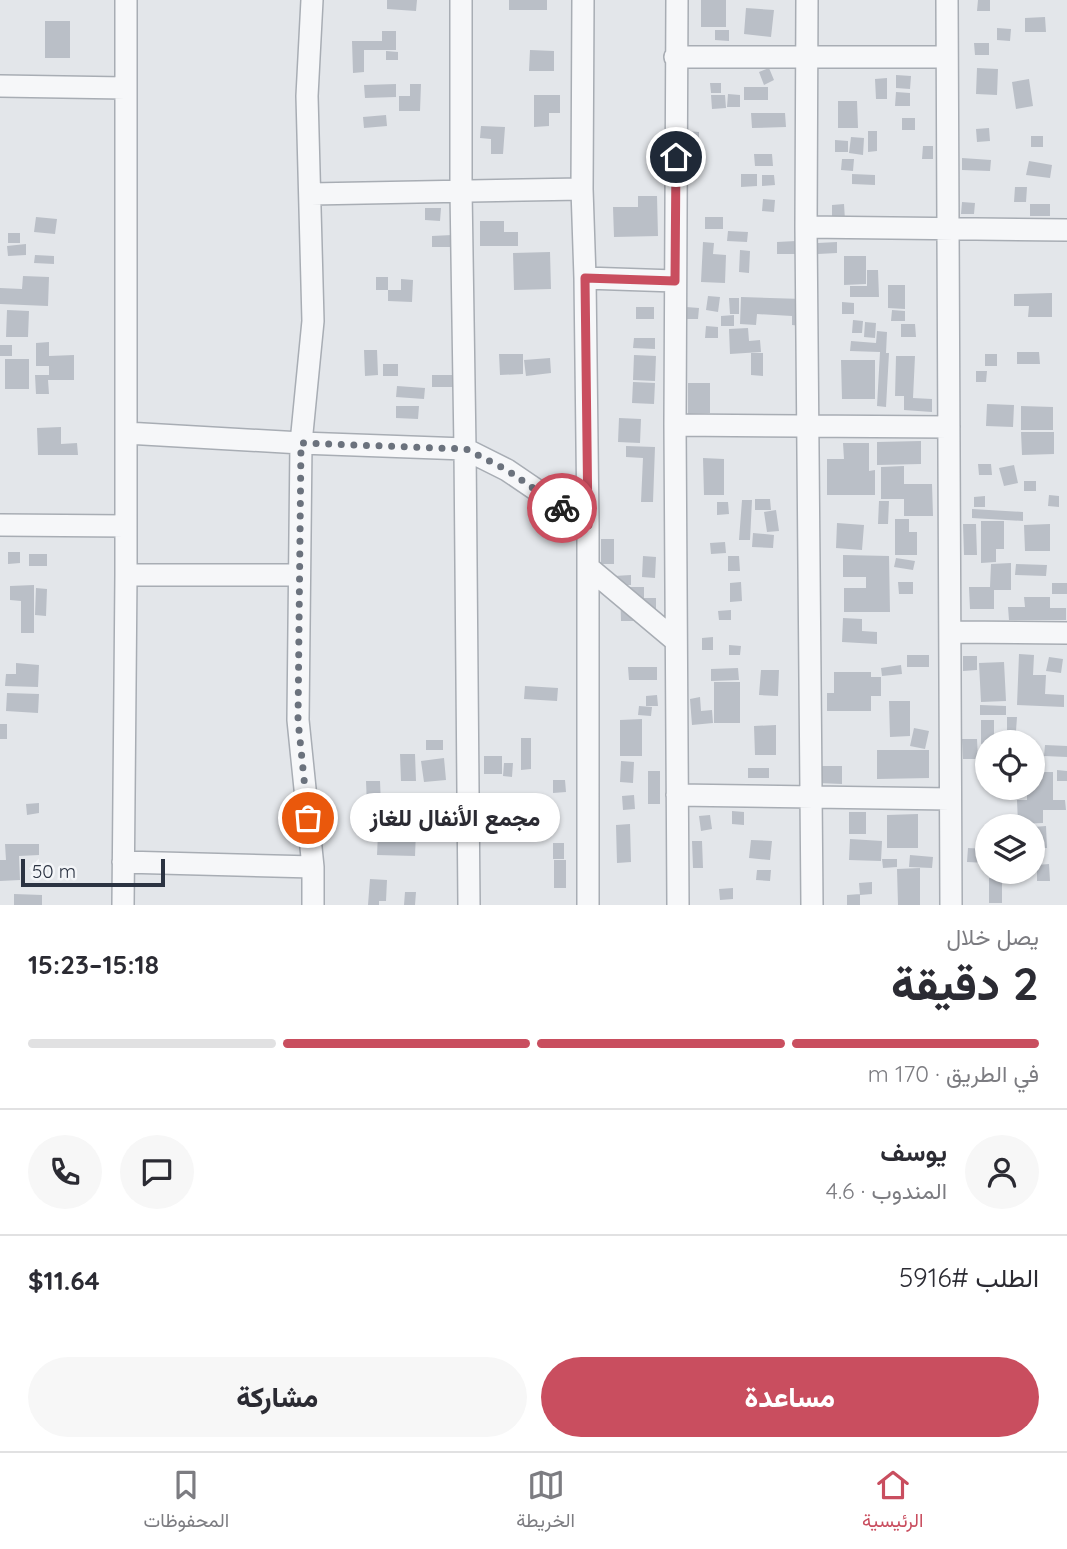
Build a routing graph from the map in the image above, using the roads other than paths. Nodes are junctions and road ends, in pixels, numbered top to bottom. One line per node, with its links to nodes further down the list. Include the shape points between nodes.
1 (126, 0): 12 (street)
2 (312, 0): 15 (street, via 307,96)
3 (461, 0): 14 (street)
4 (583, 0): 13 (street)
5 (677, 0): 8 (street)
6 (807, 0): 9 (street)
7 (947, 0): 10 (street)
8 (676, 57): 9 (street); 20 (street)
9 (806, 57): 10 (street); 16 (street)
10 (947, 57): 17 (street)
11 (0, 86): 12 (street)
12 (125, 88): 24 (street)
13 (582, 189): 14 (street); 19 (street)
14 (461, 190): 15 (street); 26 (street)
15 (311, 194): 25 (street, via 313,321)
16 (806, 227): 17 (street); 22 (street)
17 (948, 229): 18 (street); 23 (street)
18 (1067, 230)
19 (585, 278): 20 (street); 28 (street)
20 (675, 281): 21 (street)
21 (675, 425): 22 (street); 35 (street)
22 (808, 425): 23 (street); 37 (street)
23 (949, 427): 33 (street)
24 (126, 433): 25 (street); 29 (street)
25 (301, 443): 26 (street); 32 (street)
26 (466, 449): 28 (street, via 507,470); 43 (street)
27 (0, 525): 29 (street)
28 (588, 525): 30 (street)
29 (126, 526): 31 (street)
30 (589, 568): 35 (street); 44 (street)
31 (126, 575): 32 (street); 39 (street)
32 (299, 575): 40 (street, via 298,720)
33 (950, 632): 34 (street); 38 (street)
34 (1067, 633)
35 (676, 641): 36 (street)
36 (677, 795): 37 (street); 45 (street)
37 (811, 797): 38 (street); 46 (street)
38 (950, 799): 47 (street)
39 (123, 862): 40 (street); 41 (street)
40 (313, 867): 42 (street)
41 (123, 905)
42 (313, 905)
43 (469, 905)
44 (588, 905)
45 (678, 905)
46 (812, 905)
47 (951, 905)

